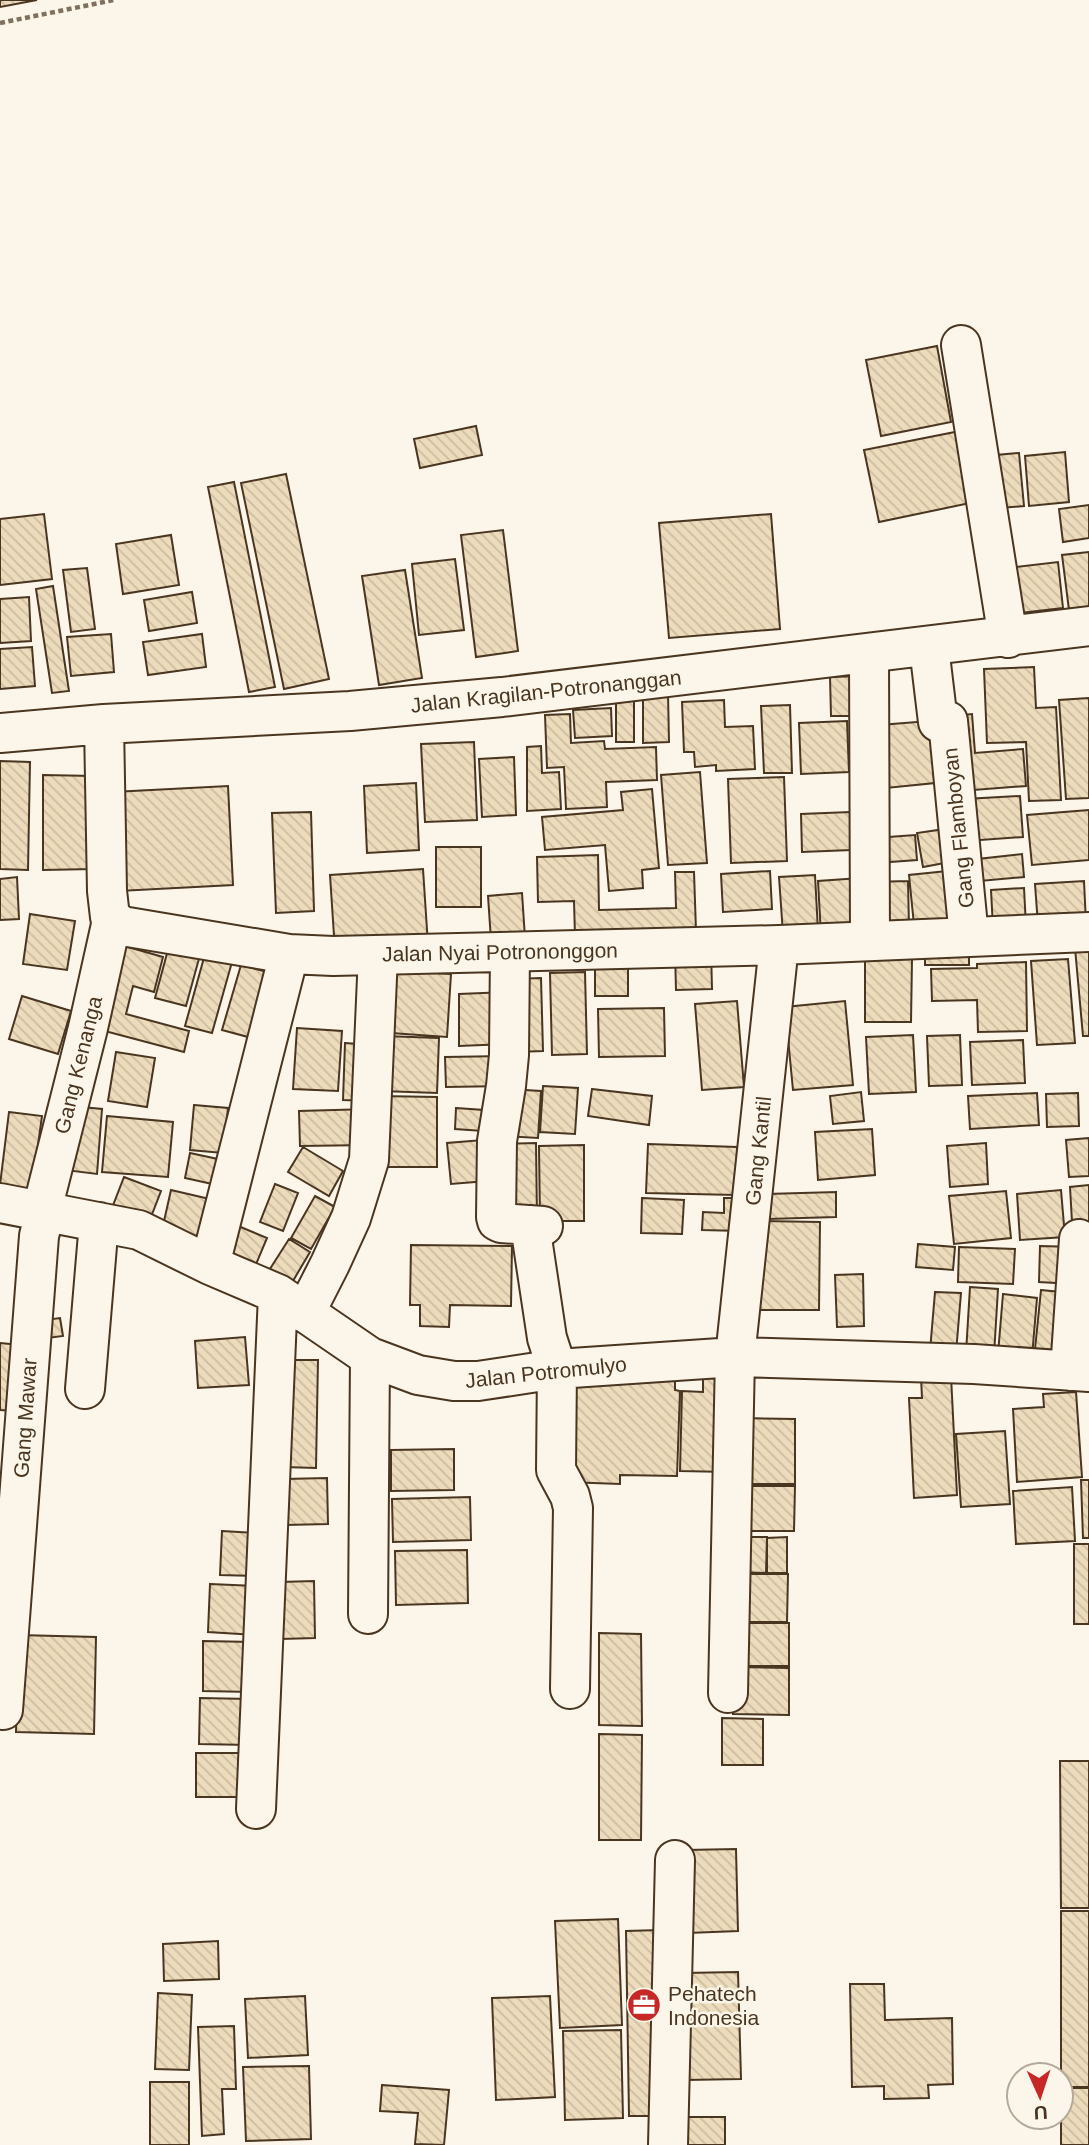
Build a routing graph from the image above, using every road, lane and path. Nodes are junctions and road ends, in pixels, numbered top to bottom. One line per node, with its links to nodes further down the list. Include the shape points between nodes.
1 (114, 0): 2 (path)
2 (0, 23)
3 (961, 345): 5 (street)
4 (1089, 626): 5 (street, Jalan Kragilan-Potronanggan)
5 (1008, 638): 6 (street, Jalan Kragilan-Potronanggan)
6 (929, 647): 7 (street, Jalan Kragilan-Potronanggan); 12 (street, Gang Flamboyan, via 938,722 948,721)
7 (869, 654): 8 (street, Jalan Kragilan-Potronanggan, via 475,700); 13 (street)
8 (104, 724): 9 (street, Jalan Kragilan-Potronanggan); 10 (street, via 107,891)
9 (0, 733)
10 (112, 920): 16 (street, Jalan Nyai Potrononggon, via 122,926); 19 (street, Gang Kenanga)
11 (1089, 932): 12 (street, Jalan Nyai Potrononggon)
12 (969, 937): 13 (street, Jalan Nyai Potrononggon)
13 (870, 941): 14 (street, Jalan Nyai Potrononggon)
14 (779, 944): 15 (street, Jalan Nyai Potrononggon); 25 (street, Gang Kantil)
15 (509, 952): 17 (street, Jalan Nyai Potrononggon); 26 (street, via 509,1055 497,1141 496,1217 501,1223 536,1226 547,1338)
16 (289, 954): 17 (street, Jalan Nyai Potrononggon); 22 (street)
17 (378, 956): 23 (street, via 369,1160 330,1264)
18 (0, 1203): 19 (street, Jalan Potromulyo)
19 (44, 1210): 20 (street, Jalan Potromulyo); 32 (street, Gang Mawar, via 38,1236)
20 (99, 1222): 22 (street, Jalan Potromulyo, via 139,1230); 28 (street)
21 (1079, 1239): 27 (street)
22 (210, 1265): 23 (street, Jalan Potromulyo)
23 (291, 1303): 24 (street, Jalan Potromulyo); 33 (street)
24 (370, 1357): 26 (street, Jalan Potromulyo, via 454,1381); 29 (street)
25 (735, 1357): 26 (street, Jalan Potromulyo); 27 (street, Jalan Potromulyo); 31 (street, Gang Kantil)
26 (557, 1369): 30 (street, via 555,1462 573,1508)
27 (1079, 1372)
28 (85, 1390)
29 (368, 1614)
30 (570, 1689)
31 (728, 1693)
32 (3, 1710)
33 (256, 1809)
34 (675, 1860): 35 (street)
35 (668, 2145)

